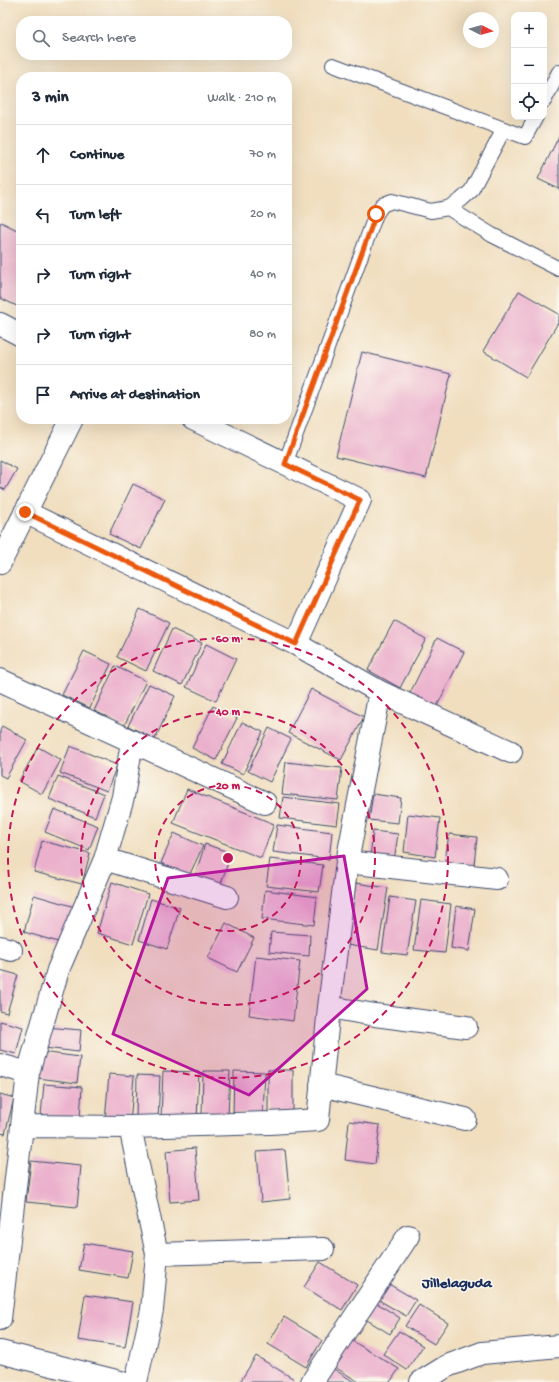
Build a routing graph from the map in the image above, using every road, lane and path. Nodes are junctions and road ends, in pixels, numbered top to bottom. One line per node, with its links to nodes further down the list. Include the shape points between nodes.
1 (333, 65): 5 (lane)
2 (559, 72): 3 (lane)
3 (547, 95)
4 (534, 120): 5 (lane, via 525,137)
5 (504, 129): 6 (lane, via 471,191)
6 (448, 208): 7 (lane, via 492,234); 12 (lane, via 431,211 392,201 382,204 376,214)
7 (558, 265)
8 (0, 324): 9 (street)
9 (16, 332)
10 (69, 424): 13 (street)
11 (203, 424): 12 (street)
12 (285, 464): 15 (street, via 360,500)
13 (25, 512): 14 (street); 15 (street)
14 (0, 563)
15 (296, 644): 17 (street)
16 (0, 680): 18 (street)
17 (380, 692): 19 (street); 22 (street)
18 (132, 742): 20 (street); 21 (street, via 123,797)
19 (511, 752)
20 (265, 803)
21 (105, 859): 24 (street); 28 (street, via 58,970)
22 (347, 862): 23 (street); 25 (street)
23 (497, 879)
24 (227, 897)
25 (329, 1007): 26 (street); 29 (street)
26 (466, 1027)
27 (0, 1065): 28 (street)
28 (28, 1073): 31 (street)
29 (321, 1085): 30 (street); 32 (street, via 318,1120)
30 (465, 1119)
31 (22, 1126): 32 (street); 36 (street)
32 (130, 1127): 35 (street)
33 (408, 1236): 41 (street)
34 (323, 1249): 35 (street)
35 (157, 1254): 40 (street, via 152,1310)
36 (0, 1319)
37 (559, 1346): 42 (street, via 482,1353 447,1366)
38 (0, 1352): 39 (street)
39 (120, 1382)
40 (136, 1382)
41 (312, 1382)
42 (421, 1382)

